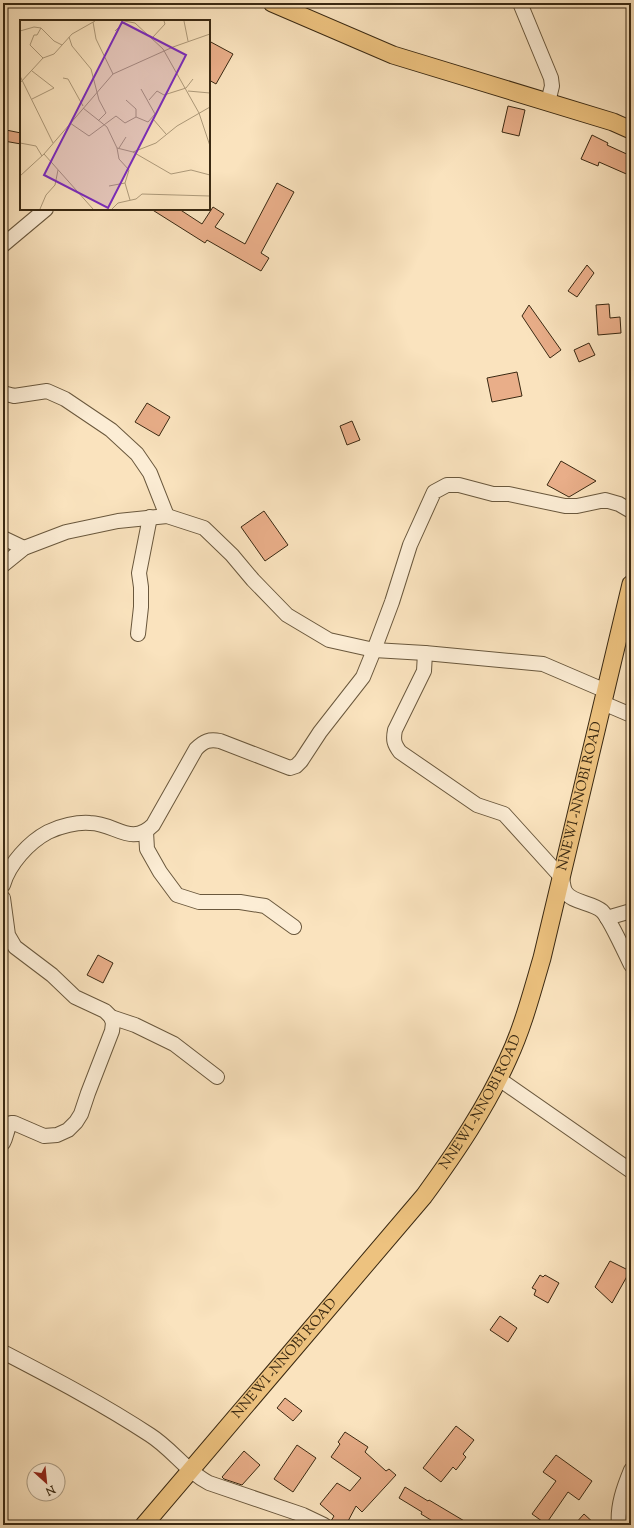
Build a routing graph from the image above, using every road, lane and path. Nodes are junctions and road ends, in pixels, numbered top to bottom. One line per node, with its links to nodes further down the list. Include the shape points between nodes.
1 (272, 3): 3 (main road, via 392,54)
2 (520, 3): 3 (street, via 551,78)
3 (548, 102): 4 (main road)
4 (631, 130)
5 (45, 210): 6 (street)
6 (3, 245)
7 (3, 393): 9 (street, via 14,396 47,391 65,399 111,430 137,454 150,473)
8 (631, 511): 16 (street, via 605,500 565,506 509,494 493,494 458,485 441,488 434,492 410,545)
9 (167, 516): 10 (street); 16 (street, via 204,528 287,615 329,640)
10 (150, 517): 12 (street, via 66,532); 15 (street, via 139,572 141,607)
11 (3, 538): 12 (street)
12 (24, 548): 13 (street)
13 (3, 565)
14 (631, 584): 18 (main road, NNEWI -NNOBI ROAD)
15 (138, 634)
16 (374, 650): 17 (street); 20 (street, via 362,677 296,766 290,768 220,741 210,740 202,743 196,749 153,825)
17 (425, 653): 18 (street, via 543,664); 21 (street, via 424,671 397,726 394,744 400,752 476,805 504,814)
18 (605, 697): 19 (street); 21 (main road, NNEWI -NNOBI ROAD)
19 (631, 715)
20 (146, 832): 22 (street, via 131,835 91,823 72,824 49,832 32,844 17,860 5,877); 26 (street, via 147,849 177,895 199,902 240,902 265,906)
21 (562, 878): 25 (street, via 570,897 589,904); 30 (main road, NNEWI -NNOBI ROAD, via 524,1018)
22 (3, 885)
23 (3, 898): 28 (street, via 8,935 15,947 52,975 75,997)
24 (631, 911): 25 (street)
25 (607, 918): 27 (street)
26 (294, 926)
27 (631, 965)
28 (112, 1017): 29 (street, via 174,1044); 31 (street, via 112,1031 76,1122 68,1130 57,1135 44,1136 10,1123)
29 (217, 1077)
30 (499, 1079): 32 (street); 34 (main road, NNEWI -NNOBI ROAD, via 463,1141 424,1196)
31 (3, 1143)
32 (631, 1171)
33 (3, 1352): 34 (street, via 106,1407 152,1436)
34 (191, 1470): 36 (main road, NNEWI -NNOBI ROAD); 37 (street, via 209,1483)
35 (631, 1470): 38 (street, via 624,1488)
36 (144, 1525)
37 (324, 1525)
38 (619, 1525)

